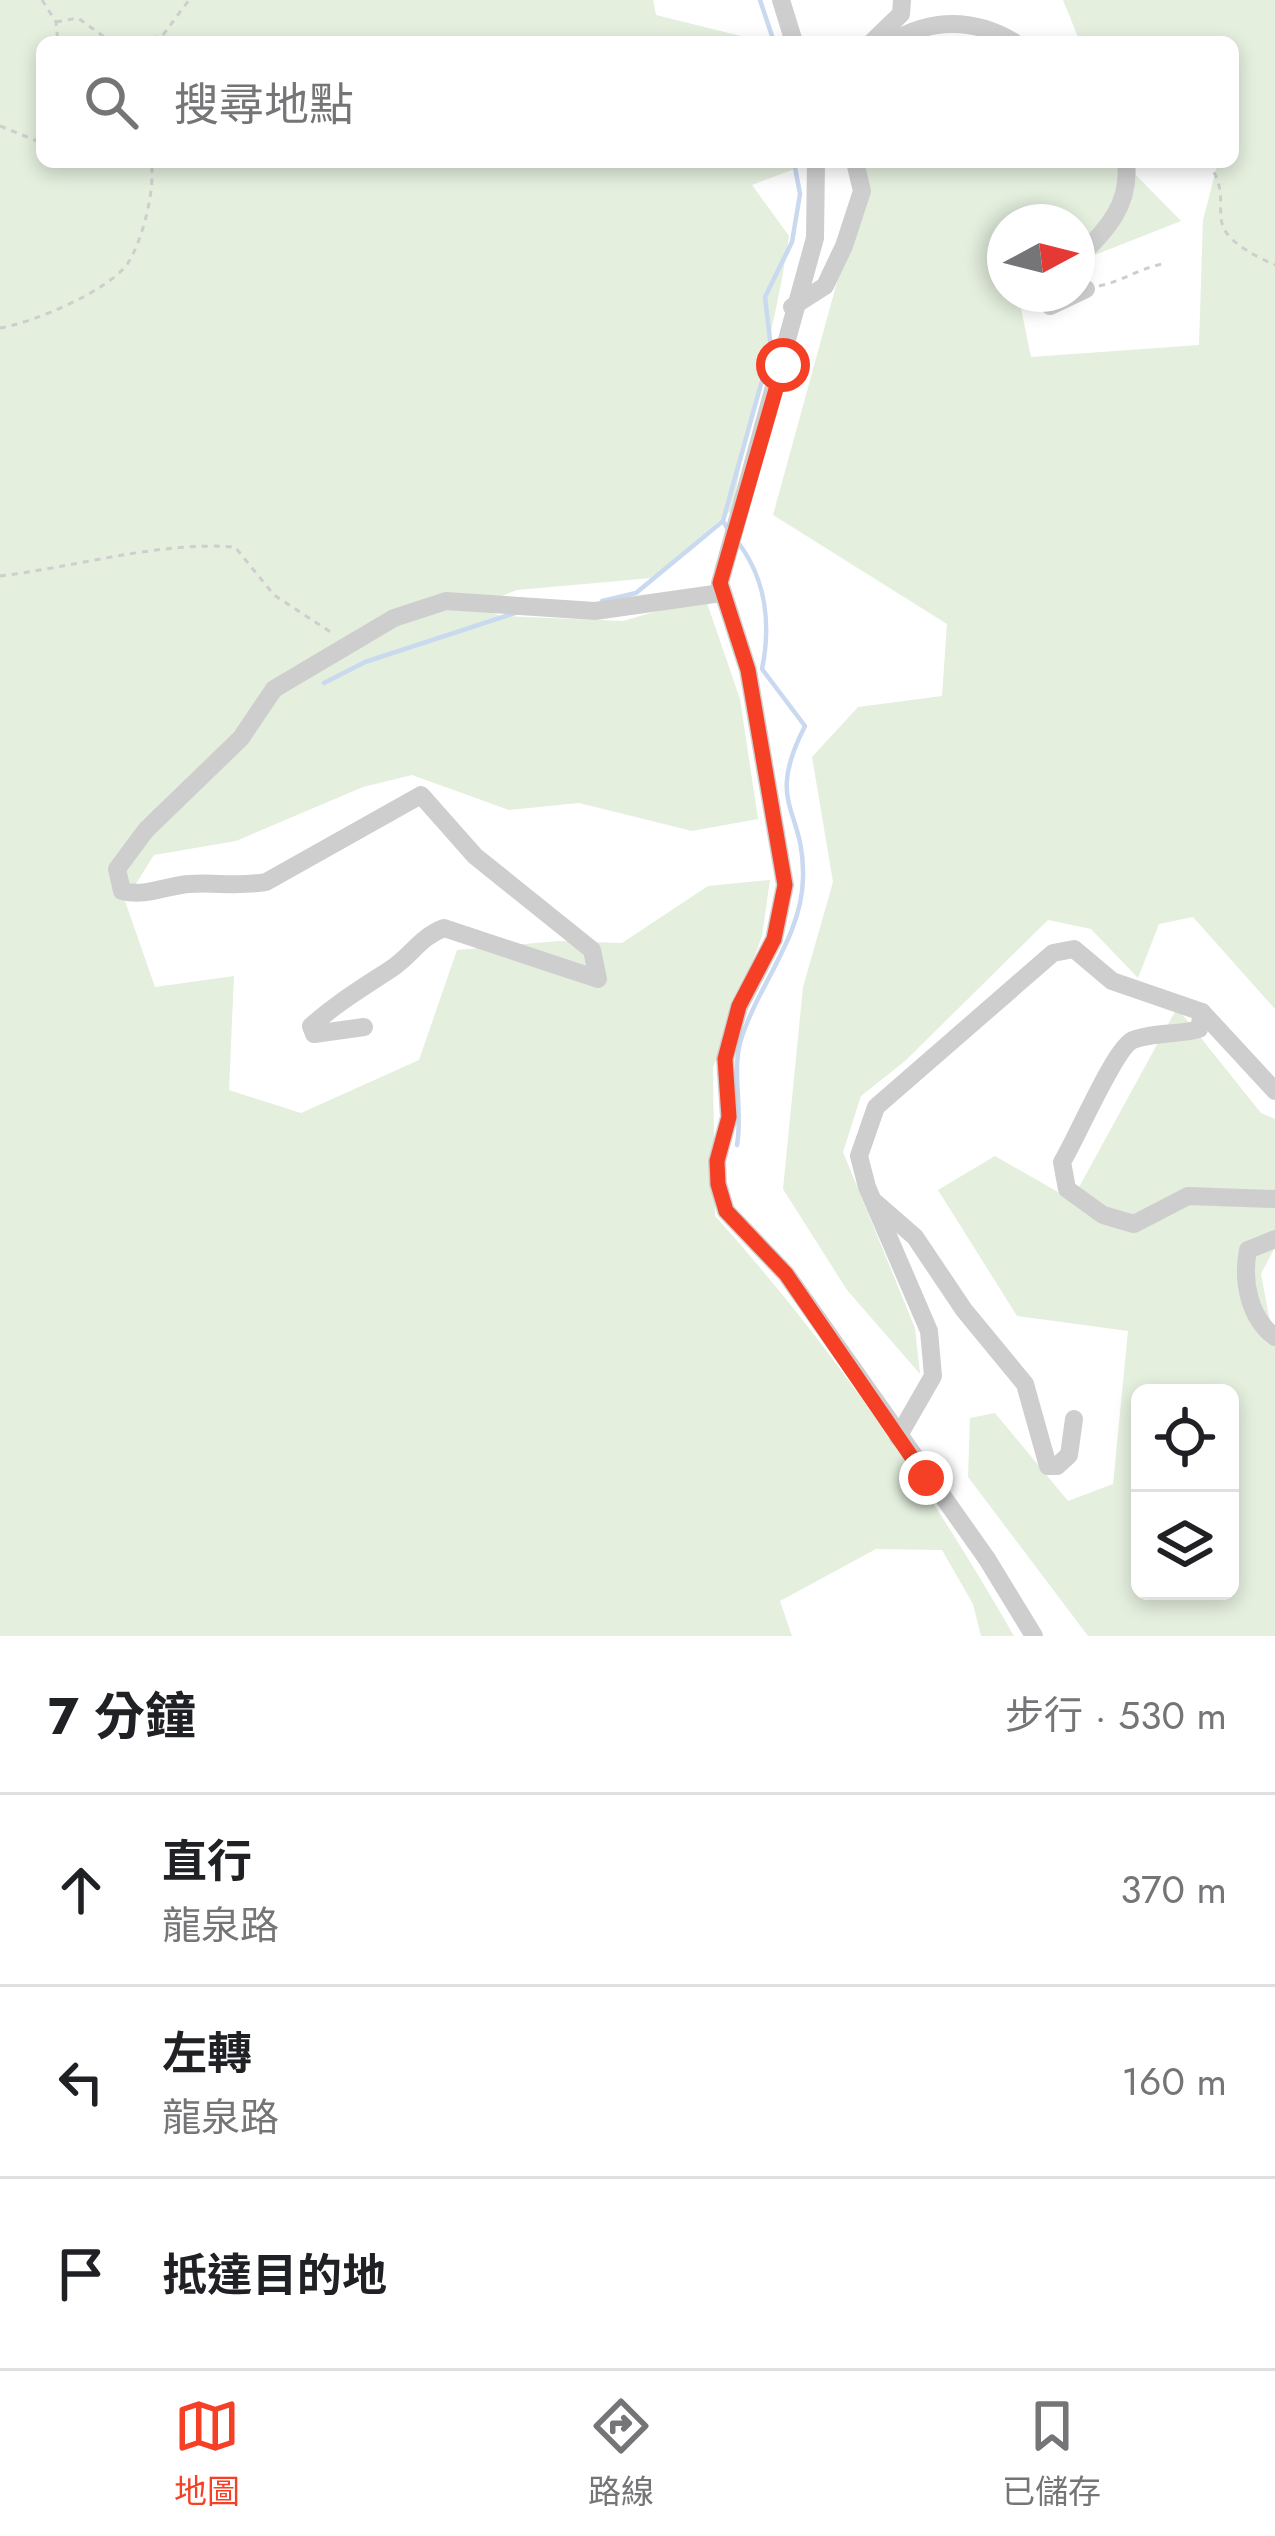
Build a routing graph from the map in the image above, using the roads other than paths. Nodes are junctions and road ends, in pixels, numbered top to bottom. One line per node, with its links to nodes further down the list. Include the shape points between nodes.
1 (781, 0): 3 (street)
2 (902, 0): 4 (street, via 901,14)
3 (792, 36)
4 (878, 36)
5 (902, 36): 6 (street, via 920,25 980,25)
6 (1002, 36)
7 (816, 168): 11 (street, via 815,238)
8 (856, 168): 11 (street, via 862,190 844,246 825,286)
9 (1127, 168): 10 (street, via 1129,188)
10 (1095, 241)
11 (792, 307): 12 (street)
12 (721, 588): 14 (street, via 595,611 446,601 394,618 274,689 241,738 117,868 122,891 140,896 189,884 266,882 421,795 476,856 592,950 598,979 444,928 311,1026 314,1034); 21 (street, via 748,670 785,885 774,939 739,1006 725,1059 729,1117 718,1184 726,1211 786,1274)
13 (1202, 1012): 15 (street); 16 (street, via 1199,1029 1132,1040 1119,1052 1062,1162 1067,1189 1103,1216 1134,1224 1188,1196); 17 (street, via 1112,981 1074,950 1053,953 876,1107 859,1156)
14 (364, 1027)
15 (1275, 1091)
16 (1275, 1199)
17 (873, 1200): 20 (street, via 915,1237 1025,1384 1048,1466 1070,1455); 21 (street, via 929,1330 933,1376)
18 (1275, 1240): 19 (street, via 1248,1250 1245,1264 1258,1320)
19 (1275, 1337)
20 (1074, 1420)
21 (898, 1437): 22 (street)
22 (1034, 1636)

